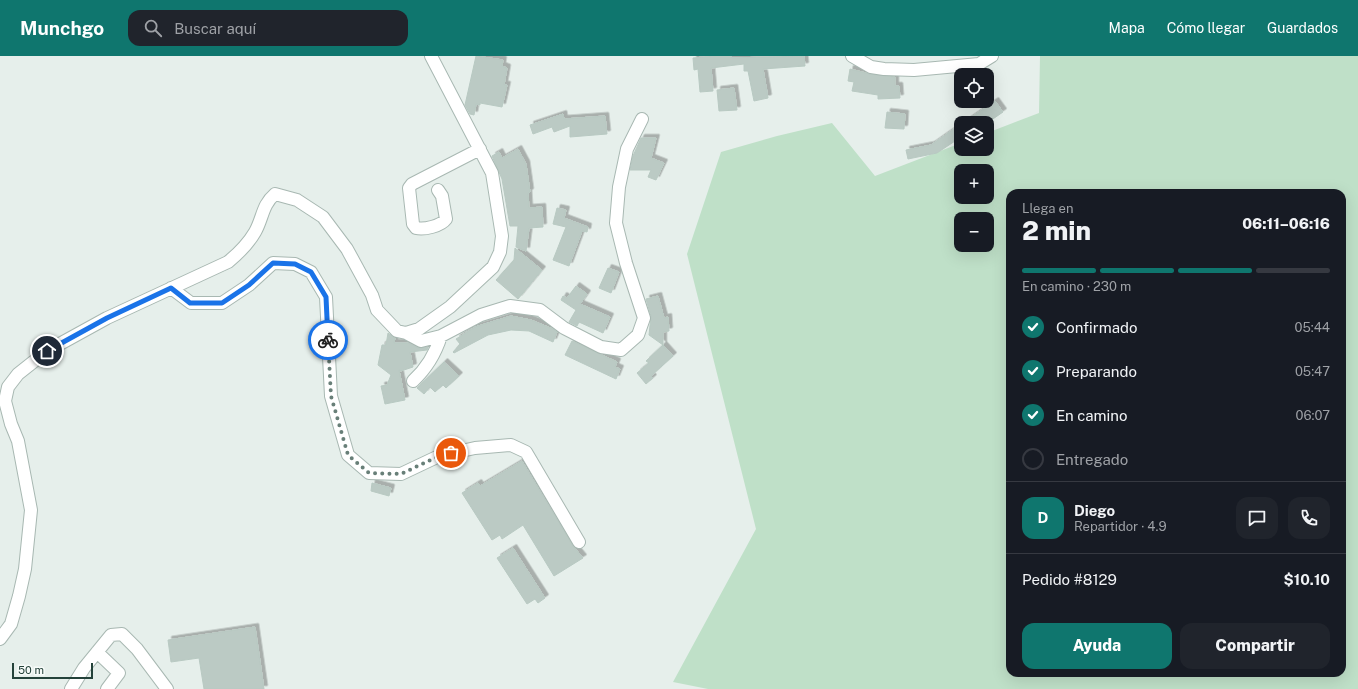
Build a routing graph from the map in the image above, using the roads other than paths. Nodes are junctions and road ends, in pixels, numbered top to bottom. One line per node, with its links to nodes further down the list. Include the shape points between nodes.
1 (430, 56): 5 (street)
2 (852, 56): 3 (street, via 871,67 914,70 979,64)
3 (992, 56)
4 (642, 119): 9 (street, via 627,149 619,187 616,223 644,318 638,335 621,350 602,347 564,328 540,310 510,306 481,315)
5 (480, 149): 6 (street, via 412,184 409,188 413,224 416,228 421,229 446,219 442,196); 8 (street, via 492,173 502,236 500,252 493,267 450,307 419,329)
6 (438, 190)
7 (171, 288): 8 (street, via 228,262 243,249 255,232 266,201 275,194 297,200 324,217 347,249 372,295 377,310 396,331); 11 (street, via 107,318 47,351); 12 (street, via 190,303 222,303 249,285 273,263 295,264 311,272 326,297 331,396 348,455 369,473 401,474 439,456 475,448 510,445 526,452)
8 (406, 333): 9 (street, via 421,341)
9 (441, 336): 10 (street, via 426,369)
10 (413, 381)
11 (4, 385): 13 (street, via 5,402 18,441 31,510 25,569 19,596 11,624)
12 (579, 542)
13 (0, 639)
14 (97, 652): 15 (street); 16 (street, via 119,673); 17 (street, via 111,635 122,634)
15 (71, 689)
16 (107, 689)
17 (167, 689)

